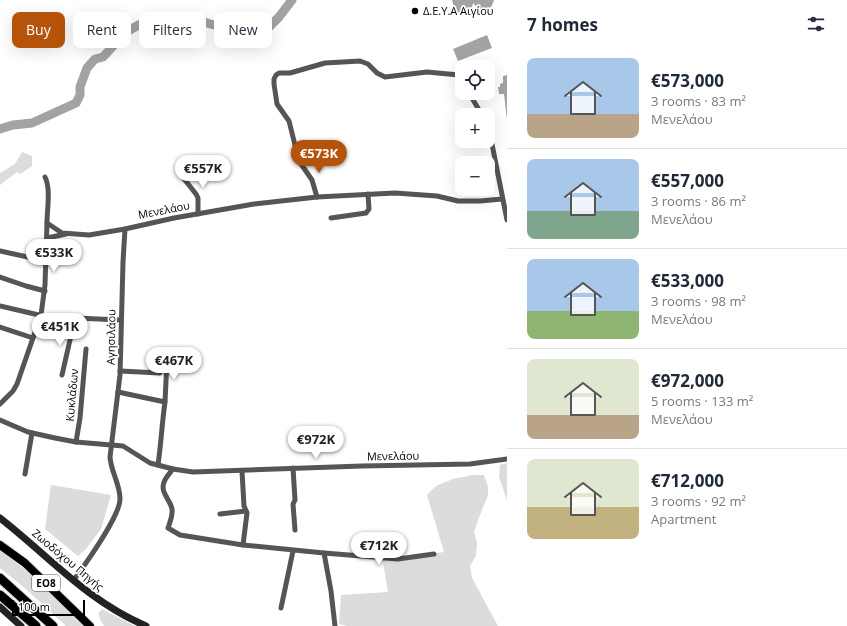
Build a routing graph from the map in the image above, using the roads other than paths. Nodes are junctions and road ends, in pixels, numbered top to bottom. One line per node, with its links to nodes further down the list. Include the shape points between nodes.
1 (455, 77): 6 (street, via 427,72 385,77 360,61 325,63 276,75 274,84 277,104 289,121 299,161 312,180)
2 (493, 148): 7 (street)
3 (181, 174): 8 (street, via 198,198)
4 (45, 177): 11 (street, via 49,193)
5 (368, 194): 6 (street, Μενελάου); 7 (street, Μενελάου, via 437,196 458,201); 9 (street, via 369,209 366,213)
6 (317, 197): 8 (street, Μενελάου)
7 (502, 199): 10 (street)
8 (198, 214): 12 (street, Μενελάου)
9 (331, 218)
10 (507, 220)
11 (47, 223): 13 (street, Μενελάου); 14 (street)
12 (125, 229): 13 (street, Μενελάου, via 90,235); 21 (street, Αγησιλάου)
13 (66, 234): 14 (street)
14 (47, 238): 16 (street)
15 (0, 251): 16 (street)
16 (46, 261): 18 (street)
17 (0, 277): 18 (street)
18 (45, 291): 20 (street)
19 (0, 306): 20 (street)
20 (40, 315): 22 (street); 24 (street)
21 (121, 320): 22 (street, via 75,318); 27 (street, Αγησιλάου)
22 (73, 323): 29 (street)
23 (0, 327): 24 (street)
24 (33, 338): 32 (street, via 16,386)
25 (86, 349): 35 (street, Κυκλάδων)
26 (167, 360): 31 (street)
27 (120, 371): 28 (street); 30 (street, Αγησιλάου)
28 (160, 373)
29 (62, 375)
30 (118, 392): 31 (street); 36 (street, Αγησιλάου)
31 (165, 402): 38 (street)
32 (0, 404)
33 (0, 420): 34 (street, Μενελάου)
34 (32, 433): 35 (street, Μενελάου); 42 (street)
35 (76, 442): 36 (street, Μενελάου)
36 (112, 446): 38 (street, Μενελάου, via 126,447 144,460); 53 (street, Αγησιλάου, via 110,461 120,491 120,505 117,514)
37 (507, 459): 39 (street, Μενελάου, via 470,464)
38 (158, 465): 40 (street, Μενελάου)
39 (293, 468): 41 (street, Μενελάου); 46 (street)
40 (173, 469): 41 (street, Μενελάου, via 193,472); 48 (street, via 163,486 163,492 172,510 168,528 180,535)
41 (242, 471): 43 (street)
42 (25, 474)
43 (246, 511): 44 (street); 48 (street)
44 (220, 514)
45 (0, 518): 53 (main road, Ζωοδόχου Πηγής)
46 (295, 530)
47 (0, 545): 60 (main road, ΕΟ8, via 24,563)
48 (244, 545): 49 (street)
49 (294, 551): 50 (street); 56 (street)
50 (324, 553): 51 (street, via 398,559); 62 (street)
51 (434, 554)
52 (0, 578): 59 (highway)
53 (73, 581): 61 (main road, Ζωοδόχου Πηγής, via 110,608)
54 (0, 595): 58 (highway)
55 (0, 607): 57 (main road)
56 (281, 608)
57 (21, 626)
58 (36, 626)
59 (53, 626)
60 (90, 626)
61 (146, 626)
62 (335, 626)

